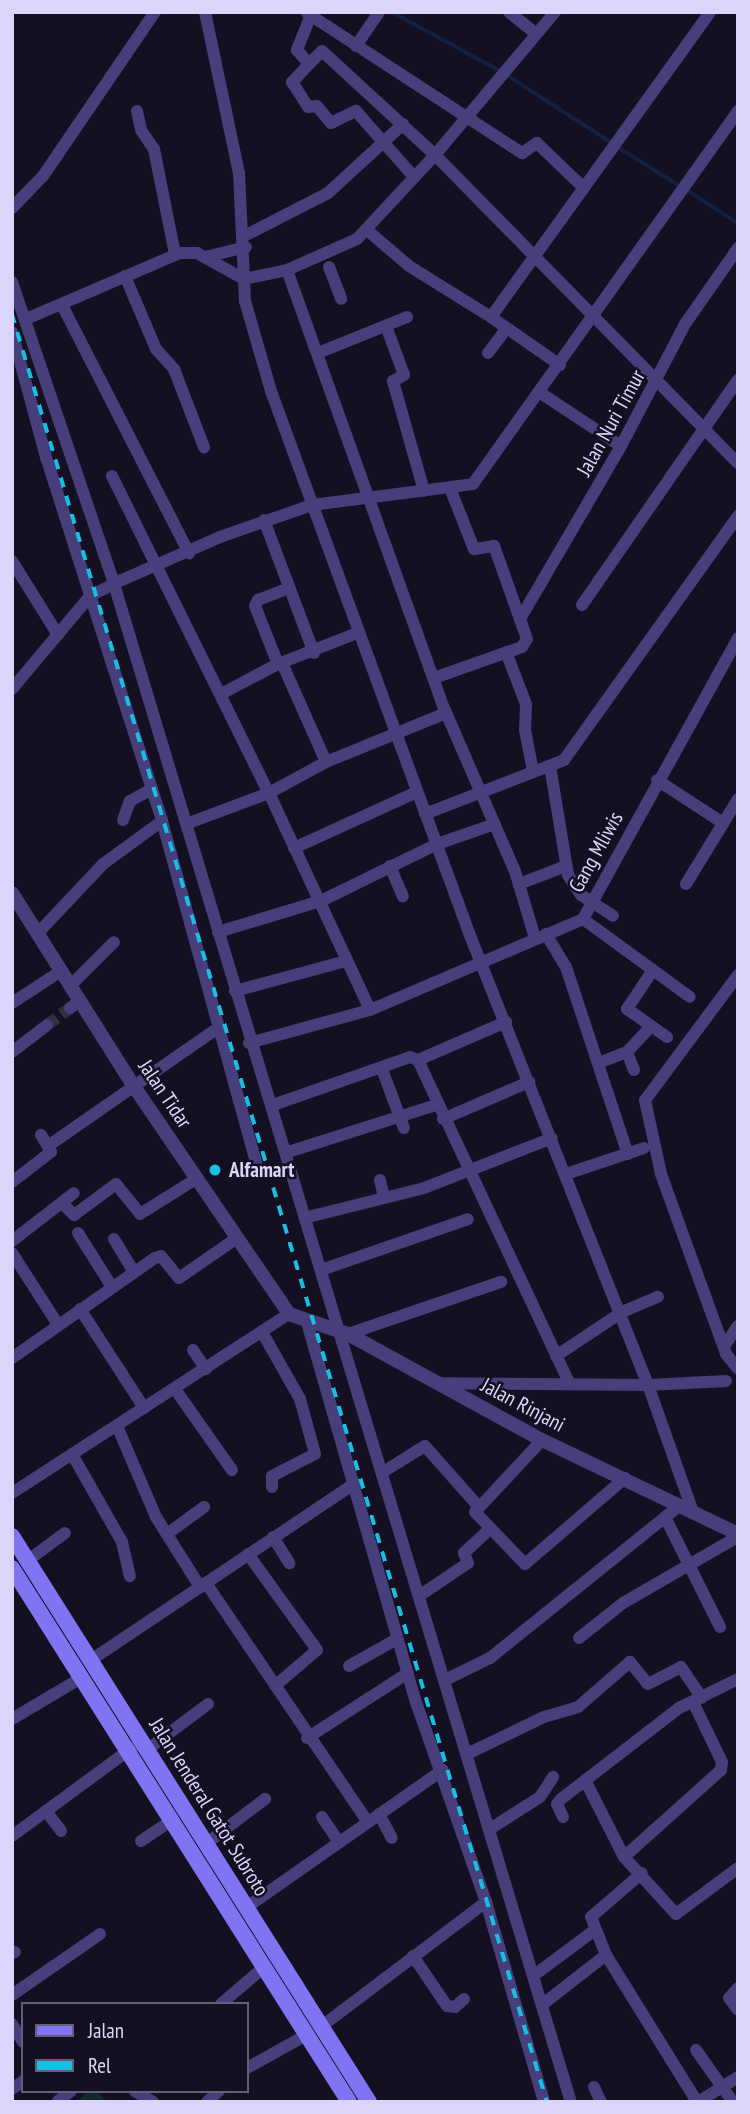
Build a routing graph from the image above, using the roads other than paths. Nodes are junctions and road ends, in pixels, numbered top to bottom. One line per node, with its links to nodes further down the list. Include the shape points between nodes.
1 (155, 12): 23 (street, via 43,176)
2 (205, 12): 25 (street, via 226,97)
3 (379, 12): 10 (street)
4 (509, 12): 8 (street)
5 (555, 12): 8 (street)
6 (710, 12): 22 (street)
7 (309, 14): 9 (street); 10 (street)
8 (536, 34): 17 (street)
9 (304, 35): 11 (street); 12 (street, via 297,50)
10 (356, 46): 17 (street)
11 (322, 51): 12 (street); 13 (street)
12 (309, 64): 15 (street, via 292,82 309,107 317,106 331,123)
13 (374, 96): 15 (street); 18 (street)
14 (138, 111): 27 (street, via 141,130 154,149)
15 (356, 111): 19 (street)
16 (738, 111): 39 (street)
17 (470, 115): 20 (street); 22 (street, via 522,153 537,143)
18 (403, 124): 19 (street); 20 (street)
19 (384, 143): 21 (street); 25 (street, via 328,192)
20 (435, 155): 21 (street); 28 (street)
21 (414, 177): 24 (street)
22 (584, 188): 28 (street)
23 (12, 208)
24 (367, 230): 30 (street); 38 (street, via 409,265)
25 (246, 241): 29 (street); 33 (street)
26 (738, 248): 47 (street, Jalan Nuri Timur, via 691,314)
27 (175, 254): 29 (street); 32 (street)
28 (534, 256): 38 (street); 39 (street)
29 (205, 257): 33 (street)
30 (326, 261): 31 (street); 35 (street)
31 (287, 270): 33 (street); 44 (street)
32 (125, 276): 36 (street); 52 (street, via 156,349 174,369)
33 (244, 279): 58 (street, via 247,311 267,378)
34 (12, 282): 40 (street)
35 (341, 299)
36 (62, 306): 40 (street); 61 (street)
37 (407, 317): 41 (street)
38 (491, 317): 42 (street)
39 (595, 317): 46 (street); 47 (street)
40 (26, 319): 64 (street)
41 (386, 326): 44 (street); 56 (street, via 404,375 393,381)
42 (507, 328): 45 (street); 46 (street)
43 (12, 332): 66 (street)
44 (318, 353): 57 (street)
45 (488, 354)
46 (560, 365): 49 (street)
47 (657, 379): 50 (street); 51 (street, Jalan Nuri Timur)
48 (738, 380): 50 (street)
49 (539, 392): 51 (street); 55 (street, via 473,484)
50 (705, 429): 53 (street); 67 (street)
51 (621, 446): 68 (street, Jalan Nuri Timur)
52 (204, 447)
53 (738, 463)
54 (112, 476): 63 (street)
55 (450, 488): 56 (street); 68 (street, via 475,550 494,547)
56 (424, 491): 57 (street)
57 (367, 497): 58 (street); 75 (street)
58 (312, 505): 60 (street); 69 (street)
59 (738, 516): 81 (street, via 639,649 568,755)
60 (264, 520): 61 (street); 65 (street)
61 (189, 553): 63 (street)
62 (12, 561): 70 (street)
63 (156, 567): 64 (street); 77 (street)
64 (114, 584): 66 (street); 93 (street)
65 (287, 589): 73 (street); 74 (street, via 256,603)
66 (89, 596): 70 (street); 84 (street)
67 (582, 605)
68 (520, 619): 72 (street, via 525,645)
69 (357, 633): 73 (street); 79 (street)
70 (58, 635): 76 (street)
71 (738, 638): 83 (street, Gang Mliwis)
72 (506, 652): 75 (street); 82 (street, via 527,710 525,730)
73 (314, 653): 74 (street)
74 (280, 664): 77 (street); 80 (street)
75 (434, 678): 78 (street)
76 (12, 689)
77 (221, 694): 87 (street)
78 (446, 713): 79 (street); 85 (street)
79 (397, 736): 80 (street); 86 (street)
80 (326, 762): 87 (street)
81 (551, 766): 82 (street); 98 (street)
82 (533, 771): 85 (street)
83 (657, 780): 92 (street); 104 (street, Gang Mliwis)
84 (152, 789): 90 (street, via 130,801); 91 (street)
85 (479, 790): 89 (street); 94 (street)
86 (417, 792): 89 (street); 96 (street)
87 (269, 793): 93 (street); 96 (street)
88 (737, 805): 92 (street)
89 (425, 814): 95 (street)
90 (123, 820)
91 (163, 821): 108 (street, via 103,864); 124 (street)
92 (723, 823): 100 (street)
93 (186, 824): 107 (street)
94 (495, 824): 95 (street); 99 (street)
95 (436, 844): 97 (street); 112 (street)
96 (294, 848): 103 (street)
97 (390, 866): 102 (street); 103 (street)
98 (566, 866): 99 (street); 104 (street, via 575,887)
99 (519, 884): 109 (street)
100 (686, 884)
101 (12, 893): 108 (street, Jalan Tidar)
102 (403, 896)
103 (321, 901): 107 (street); 111 (street)
104 (590, 902): 105 (street); 106 (street, Gang Mliwis)
105 (613, 916)
106 (583, 919): 109 (street, Gang Mliwis); 113 (street)
107 (218, 932): 117 (street)
108 (38, 933): 114 (street, Jalan Tidar)
109 (541, 936): 112 (street, Gang Mliwis); 130 (street, via 566,967)
110 (114, 942): 116 (street)
111 (346, 961): 117 (street); 120 (street)
112 (483, 964): 120 (street, Gang Mliwis); 121 (street)
113 (653, 970): 118 (street); 123 (street, via 627,1009)
114 (61, 971): 116 (street, Jalan Tidar); 119 (street)
115 (738, 975): 172 (street, via 645,1100 661,1174)
116 (70, 986): 134 (street, Jalan Tidar, via 75,1004)
117 (235, 991): 126 (street)
118 (690, 997)
119 (12, 1003)
120 (370, 1010): 126 (street, Gang Mliwis)
121 (506, 1023): 129 (street); 133 (street)
122 (47, 1025): 127 (street)
123 (651, 1026): 125 (street); 128 (street)
124 (218, 1028): 134 (street); 144 (street)
125 (667, 1037)
126 (249, 1042): 135 (street)
127 (12, 1052)
128 (627, 1052): 130 (street); 132 (street)
129 (418, 1059): 131 (street, via 410,1057); 136 (street)
130 (601, 1062): 142 (street)
131 (382, 1069): 135 (street); 138 (street)
132 (634, 1070)
133 (529, 1083): 137 (street); 139 (street)
134 (132, 1085): 146 (street, Jalan Tidar); 148 (street, via 44,1140 51,1152)
135 (273, 1105): 141 (street)
136 (436, 1105): 137 (street); 138 (street)
137 (443, 1119): 143 (street)
138 (402, 1123): 141 (street)
139 (552, 1138): 143 (street); 145 (street)
140 (644, 1148): 142 (street)
141 (288, 1152): 152 (street)
142 (628, 1154): 145 (street)
143 (470, 1170): 150 (street); 174 (street)
144 (259, 1173)
145 (566, 1174): 165 (street)
146 (197, 1179): 151 (street, via 140,1214 116,1184 74,1215); 155 (street, Jalan Tidar)
147 (380, 1180): 150 (street)
148 (12, 1182)
149 (74, 1193): 151 (street)
150 (384, 1198): 152 (street)
151 (63, 1204): 157 (street)
152 (308, 1217): 159 (street)
153 (467, 1219): 159 (street)
154 (78, 1233): 162 (street)
155 (237, 1238): 160 (street, via 179,1278 160,1256); 166 (street, Jalan Tidar)
156 (114, 1239): 160 (street)
157 (12, 1241)
158 (12, 1253): 168 (street)
159 (324, 1269): 171 (street)
160 (134, 1272): 162 (street)
161 (501, 1282): 171 (street)
162 (112, 1287): 164 (street)
163 (657, 1297): 165 (street)
164 (80, 1309): 168 (street); 183 (street)
165 (622, 1312): 174 (street); 181 (street)
166 (289, 1314): 167 (street, Jalan Rinjani); 170 (street)
167 (306, 1320): 171 (street, Jalan Rinjani); 190 (street)
168 (57, 1323): 175 (street)
169 (738, 1326): 172 (street)
170 (262, 1332): 176 (street); 191 (street, via 300,1399 315,1454 272,1476)
171 (345, 1332): 179 (street, Jalan Rinjani); 188 (street)
172 (725, 1345): 177 (street)
173 (193, 1350): 176 (street)
174 (556, 1356): 180 (street)
175 (12, 1358)
176 (206, 1369): 182 (street)
177 (738, 1369)
178 (726, 1381): 181 (street)
179 (435, 1382): 180 (street); 185 (street, Jalan Rinjani)
180 (570, 1384): 181 (street)
181 (648, 1385): 195 (street)
182 (175, 1389): 183 (street); 187 (street)
183 (144, 1408): 184 (street)
184 (117, 1426): 186 (street); 199 (street)
185 (542, 1440): 189 (street, Jalan Rinjani); 193 (street)
186 (72, 1454): 192 (street); 207 (street, via 122,1542)
187 (232, 1470)
188 (383, 1472): 193 (street, via 425,1446); 209 (street)
189 (625, 1478): 195 (street, Jalan Rinjani); 197 (street, via 528,1565)
190 (355, 1483): 201 (street); 212 (street)
191 (272, 1487)
192 (12, 1493)
193 (478, 1506): 197 (street, via 476,1515)
194 (204, 1507): 199 (street)
195 (686, 1509): 196 (street); 202 (street, Jalan Rinjani)
196 (665, 1517): 205 (street); 217 (street, via 490,1658)
197 (490, 1529): 209 (street, via 464,1553 468,1563)
198 (65, 1533): 206 (street)
199 (167, 1534): 208 (street)
200 (12, 1536): 206 (main road, Jalan Jenderal Gatot Subroto)
201 (273, 1537): 203 (street); 204 (street)
202 (735, 1537): 205 (street)
203 (248, 1554): 208 (street); 219 (street, via 317,1650)
204 (289, 1563)
205 (688, 1563): 210 (street); 211 (street)
206 (20, 1564): 213 (main road, Jalan Jenderal Gatot Subroto); 216 (main road, Jalan Jenderal Gatot Subroto)
207 (130, 1576)
208 (203, 1585): 213 (street); 219 (street)
209 (422, 1594): 217 (street)
210 (720, 1627)
211 (579, 1638)
212 (397, 1639): 214 (street); 215 (street)
213 (91, 1660): 224 (main road, Jalan Jenderal Gatot Subroto)
214 (349, 1667)
215 (408, 1673): 223 (street); 227 (street)
216 (80, 1678): 222 (street); 225 (main road, Jalan Jenderal Gatot Subroto)
217 (447, 1679): 226 (street)
218 (738, 1679): 220 (street)
219 (275, 1686): 223 (street)
220 (698, 1700): 226 (street, via 681,1667 648,1684 630,1662 578,1707 544,1717); 229 (street); 244 (street, via 721,1770)
221 (208, 1704): 224 (street)
222 (12, 1719)
223 (307, 1738): 236 (street)
224 (145, 1745): 225 (street); 243 (main road, Jalan Jenderal Gatot Subroto)
225 (129, 1751): 231 (street); 235 (main road, Jalan Jenderal Gatot Subroto)
226 (467, 1754): 237 (street)
227 (443, 1770): 232 (street); 247 (street)
228 (553, 1777): 237 (street, via 540,1797)
229 (585, 1780): 234 (street, via 559,1801); 244 (street)
230 (265, 1799): 243 (street)
231 (46, 1811): 238 (street); 239 (street)
232 (379, 1814): 236 (street); 240 (street)
233 (322, 1817): 242 (street)
234 (563, 1817)
235 (171, 1821): 241 (street); 253 (main road, Jalan Jenderal Gatot Subroto)
236 (368, 1822): 242 (street)
237 (490, 1829): 254 (street)
238 (61, 1831)
239 (12, 1836)
240 (392, 1838)
241 (141, 1841)
242 (339, 1842): 248 (street)
243 (207, 1843): 248 (main road, Jalan Jenderal Gatot Subroto)
244 (624, 1857): 246 (street)
245 (738, 1868): 246 (street, via 679,1915)
246 (642, 1873): 249 (street, via 591,1917)
247 (486, 1902): 252 (street); 269 (street)
248 (247, 1907): 261 (main road, Jalan Jenderal Gatot Subroto)
249 (595, 1930): 251 (street); 254 (street)
250 (100, 1934): 256 (street)
251 (606, 1955): 259 (street); 272 (street)
252 (414, 1956): 257 (street, via 447,2007); 261 (street)
253 (264, 1967): 258 (street); 261 (main road, Jalan Jenderal Gatot Subroto)
254 (533, 1976): 259 (street)
255 (738, 1988): 260 (street, via 729,1998)
256 (12, 1995)
257 (464, 1998)
258 (223, 2002)
259 (542, 2004): 270 (street)
260 (738, 2010)
261 (315, 2031): 263 (street); 267 (main road, Jalan Jenderal Gatot Subroto); 268 (main road, Jalan Jenderal Gatot Subroto)
262 (696, 2050): 266 (street)
263 (248, 2067)
264 (738, 2077): 266 (street)
265 (594, 2087): 271 (street)
266 (722, 2087): 272 (street); 273 (street)
267 (349, 2102)
268 (369, 2102)
269 (544, 2102)
270 (571, 2102)
271 (601, 2102)
272 (698, 2102)
273 (733, 2102)

